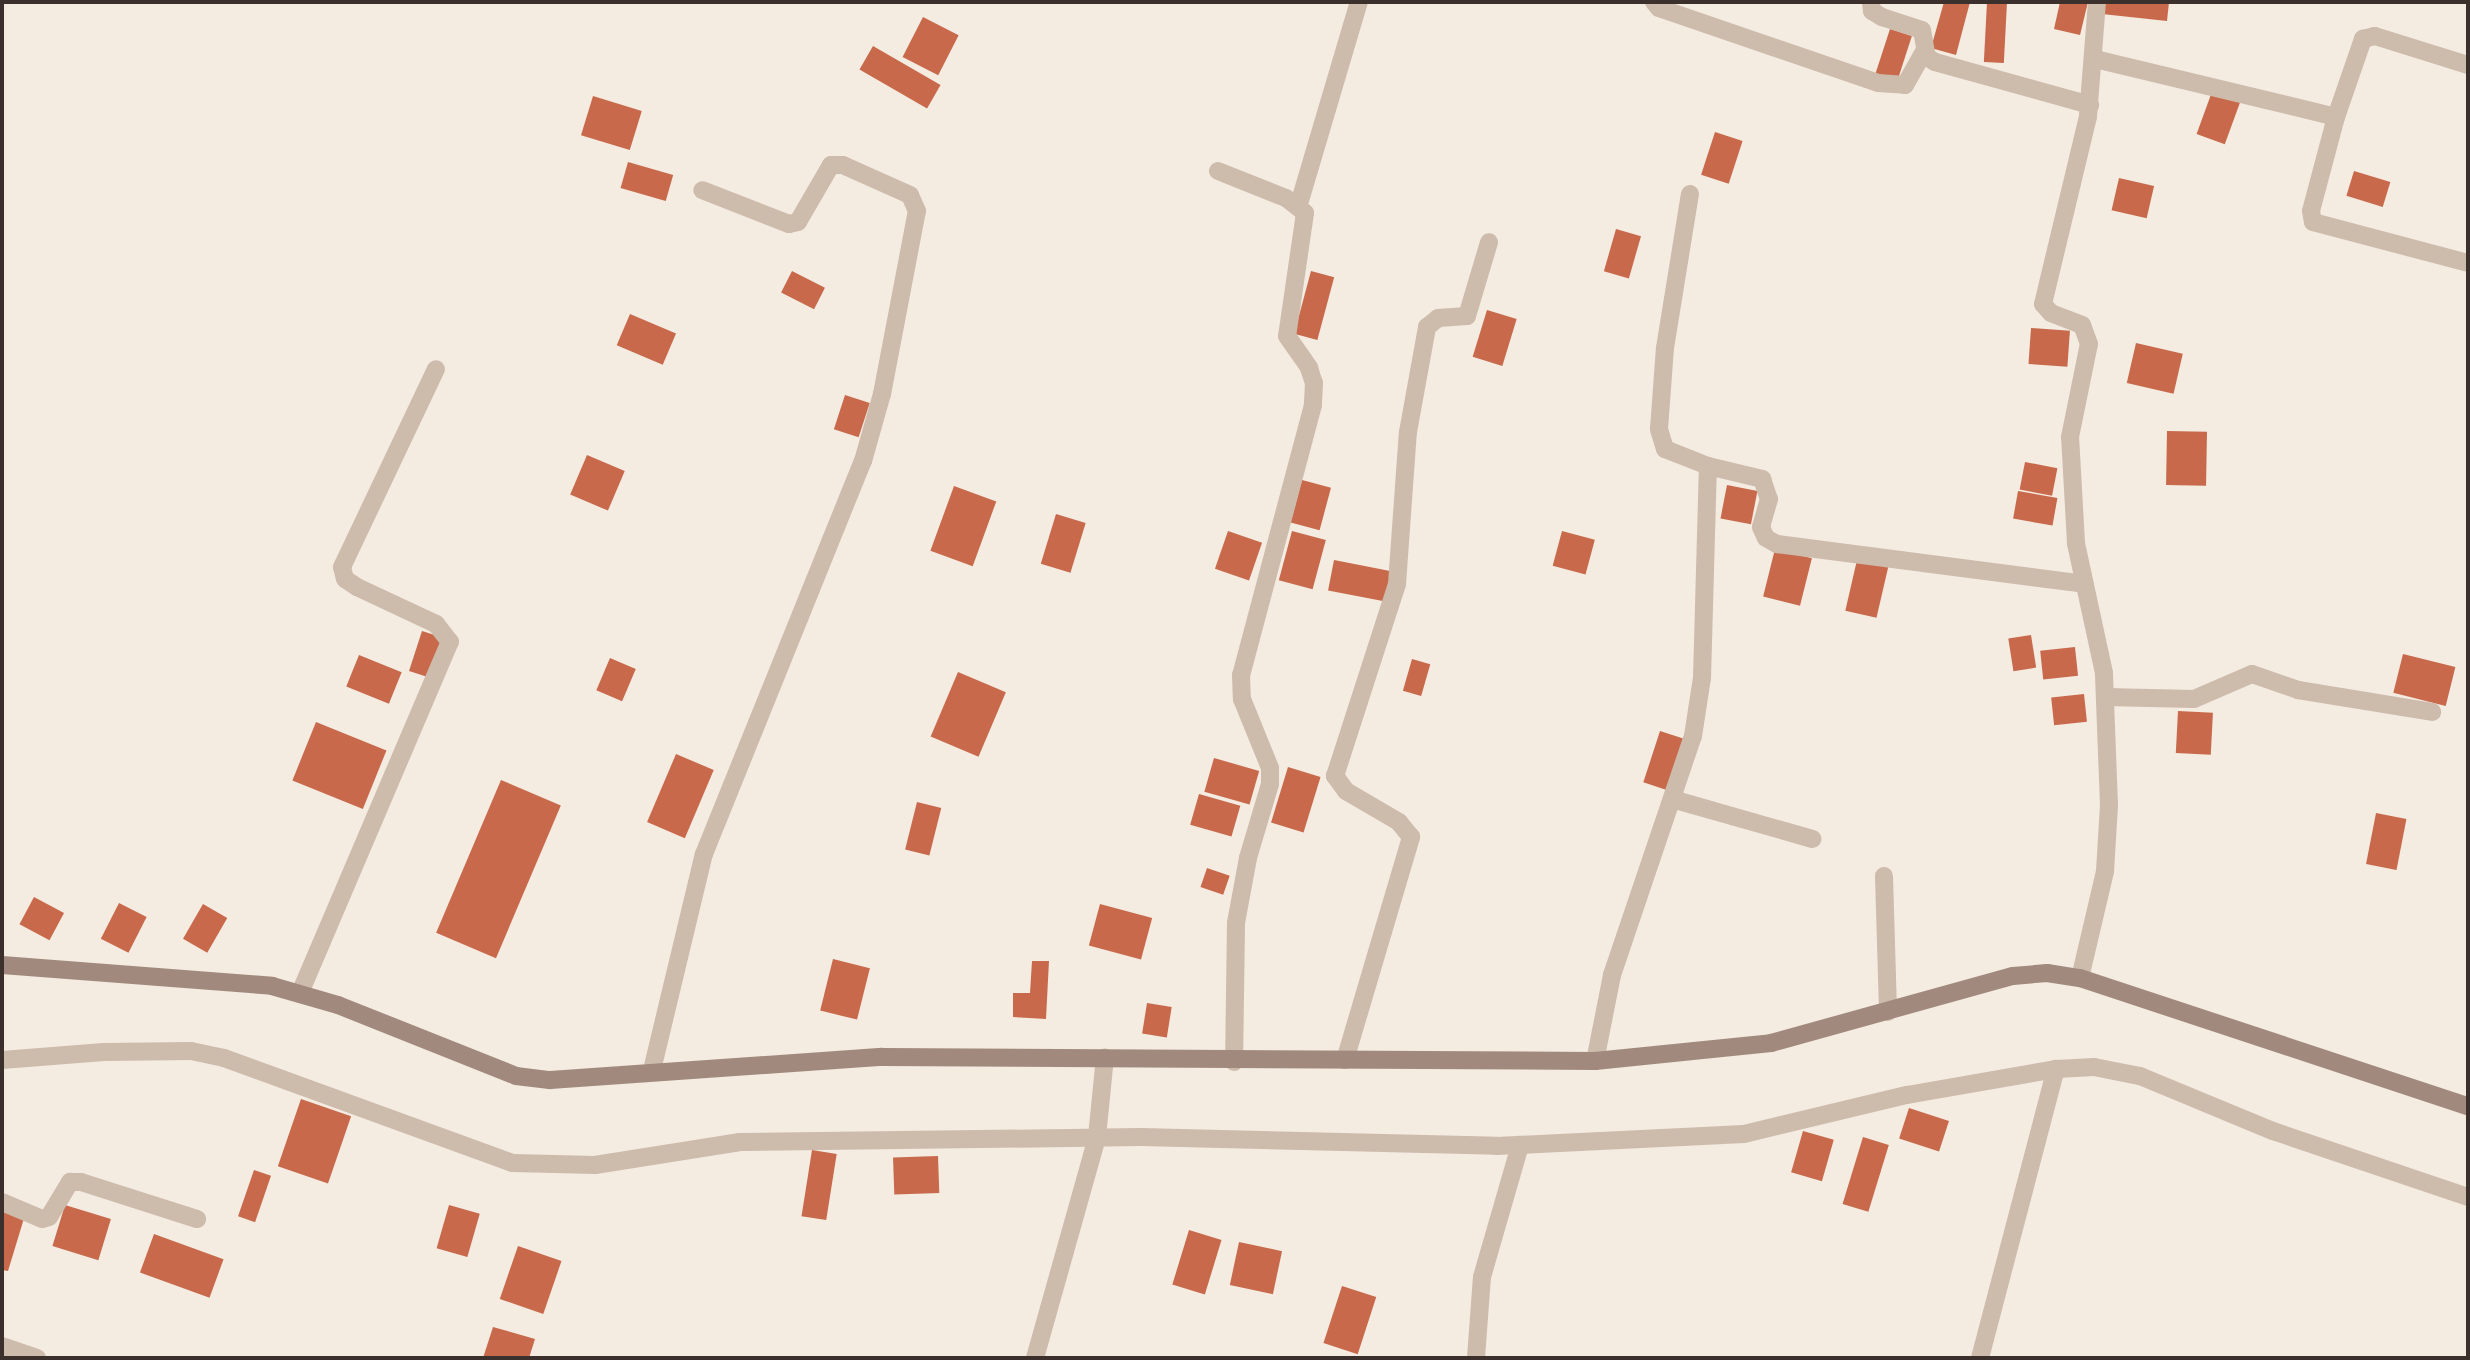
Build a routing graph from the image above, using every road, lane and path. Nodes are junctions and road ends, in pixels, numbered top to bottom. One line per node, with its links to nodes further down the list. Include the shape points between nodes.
1 (1359, 2): 13 (street)
2 (1654, 2): 5 (street, via 1659,8 1878,83 1905,85)
3 (1871, 2): 5 (street, via 1872,11 1882,17 1922,30)
4 (2097, 2): 6 (street)
5 (1925, 50): 8 (street, via 1943,65)
6 (2095, 59): 8 (street); 9 (street)
7 (2468, 65): 9 (street, via 2375,36 2363,39)
8 (2090, 105): 18 (street, via 2043,304 2051,313 2082,325 2089,344 2070,437 2076,543)
9 (2336, 117): 15 (street, via 2311,211 2314,222)
10 (1218, 171): 13 (street)
11 (702, 190): 34 (street, via 789,224 798,222 831,165 842,165 910,195 917,211 882,394 863,461 704,854)
12 (1690, 194): 17 (street, via 1665,348 1659,429 1665,449)
13 (1299, 204): 32 (street, via 1306,226 1287,336 1309,368 1313,405 1241,675 1242,699 1270,768 1270,785 1248,858 1236,923)
14 (1489, 243): 30 (street, via 1467,316 1437,318 1427,327 1408,432 1397,584 1335,776 1346,791 1399,822 1411,837)
15 (2468, 263)
16 (436, 369): 26 (street, via 342,567 345,579 436,624 450,642)
17 (1709, 466): 18 (street, via 1762,479 1769,499 1761,527 1766,538 1777,544); 21 (street, via 1702,678 1693,736)
18 (2084, 584): 19 (street)
19 (2105, 696): 20 (street, via 2194,699 2252,674 2298,690); 25 (street, via 2109,805 2105,871)
20 (2432, 712)
21 (1672, 799): 22 (street); 31 (street, via 1612,975)
22 (1812, 839)
23 (1884, 876): 27 (street)
24 (2, 965): 26 (main road, via 227,979)
25 (2080, 978): 27 (main road, via 2047,973 2013,976); 35 (main road)
26 (300, 993): 34 (main road, via 516,1076 550,1080)
27 (1888, 1012): 31 (main road, via 1731,1050)
28 (1105, 1057): 32 (main road); 34 (main road, via 882,1057); 36 (street)
29 (2, 1060): 36 (street, via 191,1051 224,1058 513,1163 595,1165 740,1142)
30 (1345, 1060): 31 (main road); 32 (main road)
31 (1595, 1061)
32 (1234, 1062)
33 (2056, 1069): 37 (street, via 1907,1095 1744,1134); 38 (street, via 2094,1067 2140,1076 2273,1131); 45 (street)
34 (652, 1070)
35 (2468, 1106)
36 (1097, 1137): 37 (street); 43 (street)
37 (1520, 1145): 44 (street, via 1482,1277)
38 (2468, 1197)
39 (2, 1202): 40 (street, via 42,1219 49,1217 70,1182 80,1182)
40 (197, 1219)
41 (2, 1346): 42 (street)
42 (37, 1358)
43 (1035, 1358)
44 (1476, 1358)
45 (1980, 1358)

